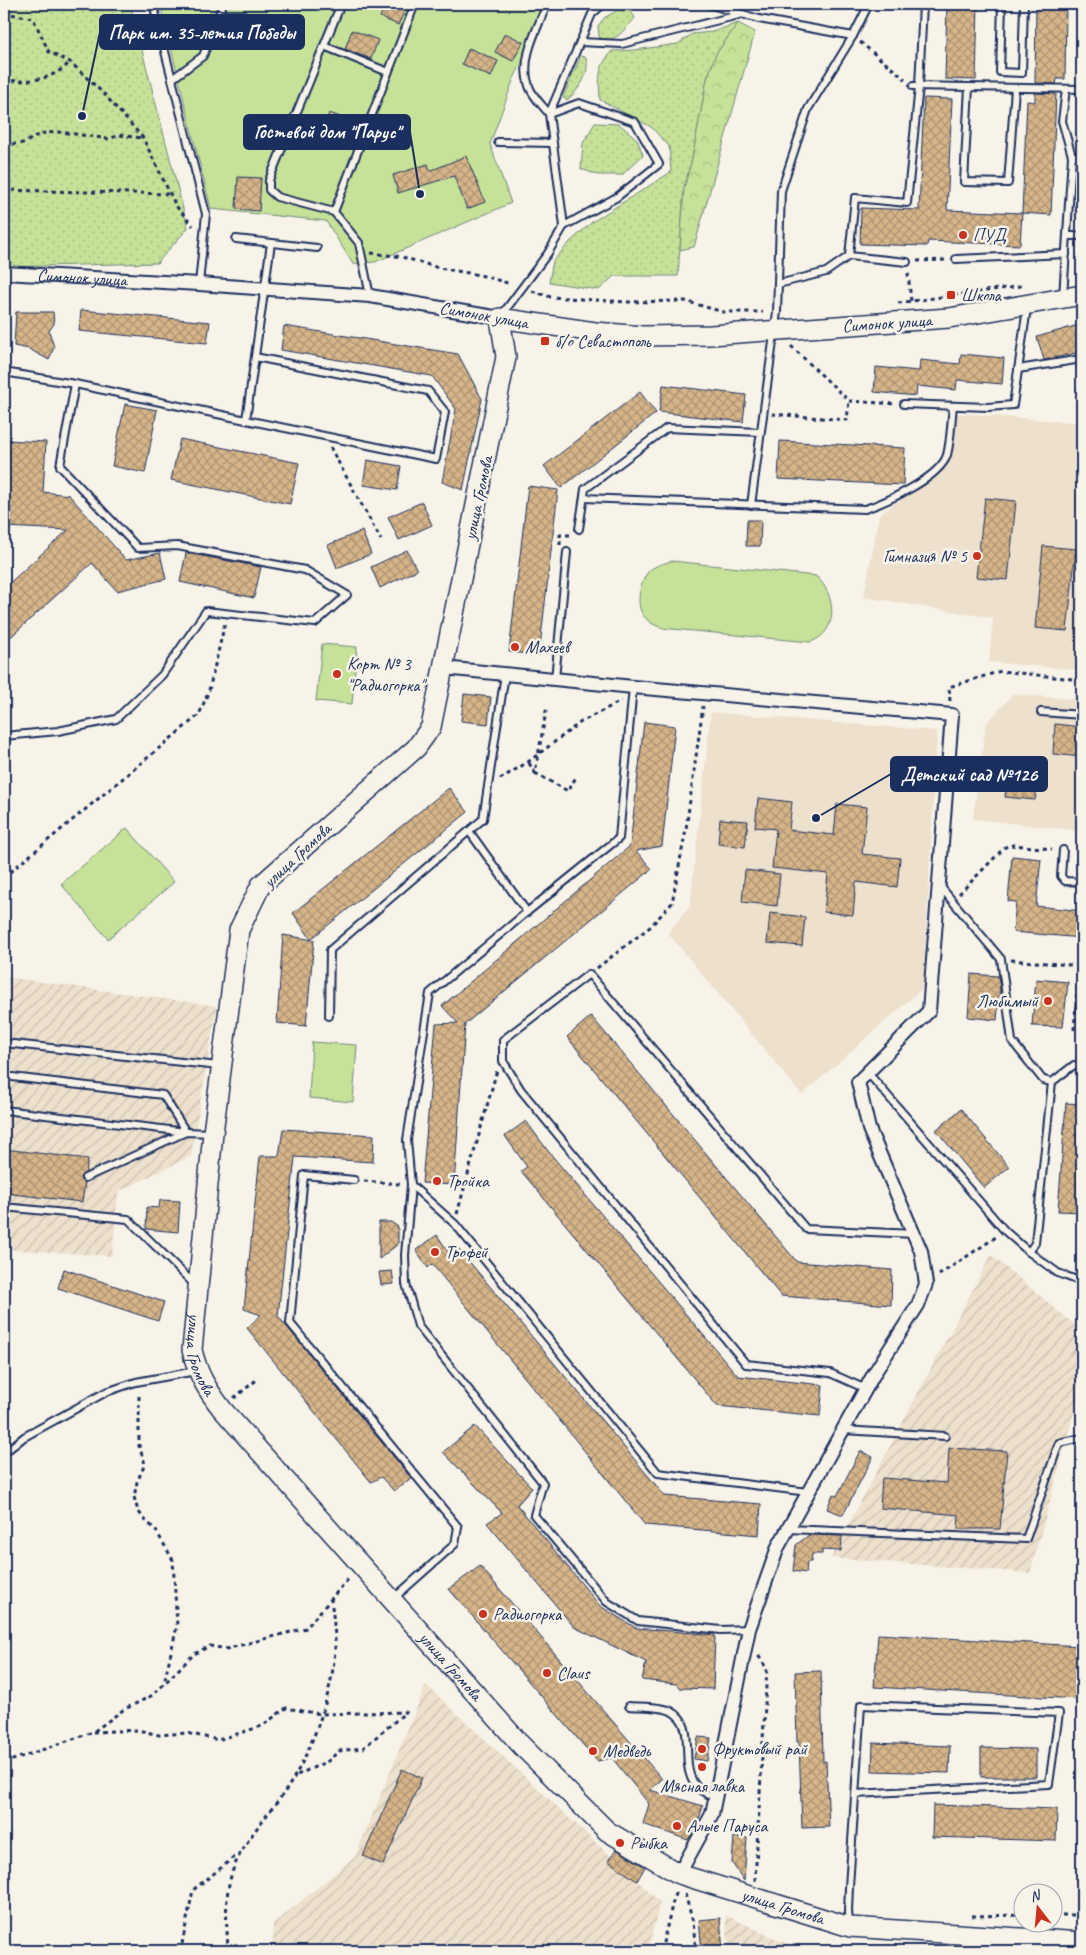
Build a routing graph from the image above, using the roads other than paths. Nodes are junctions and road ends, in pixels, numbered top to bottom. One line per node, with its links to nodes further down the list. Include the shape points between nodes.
1 (153, 4): 17 (lane)
2 (223, 4): 17 (lane, via 203,56)
3 (341, 4): 15 (lane)
4 (415, 4): 16 (lane)
5 (547, 4): 23 (lane, via 529,50 526,70 529,87)
6 (603, 4): 14 (lane, via 592,14)
7 (708, 4): 12 (lane)
8 (869, 4): 13 (lane)
9 (923, 4): 18 (lane)
10 (1002, 4): 11 (lane, via 1000,72 1022,73)
11 (1024, 4)
12 (743, 14): 13 (lane); 14 (lane, via 622,44)
13 (853, 36): 41 (lane, via 808,109 781,191)
14 (580, 42): 23 (lane)
15 (324, 46): 16 (lane); 28 (lane, via 269,180 269,190 276,197)
16 (388, 72): 28 (lane)
17 (172, 78): 40 (lane, via 206,214)
18 (916, 86): 19 (lane); 36 (lane, via 907,204 855,198)
19 (969, 87): 20 (lane); 20 (lane, via 964,182 1008,183)
20 (1015, 88): 21 (lane)
21 (1066, 89): 22 (lane); 26 (lane, via 1062,121)
22 (1082, 89)
23 (549, 114): 25 (lane); 29 (lane, via 579,103 635,122 660,164 617,197)
24 (498, 142): 25 (lane)
25 (553, 143): 29 (lane)
26 (1072, 156): 27 (lane); 30 (lane)
27 (1082, 156)
28 (334, 212): 44 (lane, via 359,244)
29 (564, 226): 47 (lane)
30 (1067, 236): 31 (lane); 35 (lane)
31 (1082, 236)
32 (236, 239): 33 (lane)
33 (271, 243): 34 (lane); 42 (lane)
34 (317, 248)
35 (1066, 254): 37 (lane); 45 (lane)
36 (849, 256): 38 (lane); 41 (lane, via 826,272)
37 (956, 259)
38 (907, 262)
39 (4, 273): 40 (street, Симонок улица)
40 (199, 284): 42 (street, Симонок улица)
41 (778, 284): 48 (lane, via 777,312)
42 (265, 288): 44 (street, Симонок улица); 49 (lane)
43 (1082, 295): 45 (street, Симонок улица)
44 (370, 296): 47 (street, Симонок улица)
45 (1063, 298): 46 (street, Симонок улица)
46 (1027, 304): 48 (street, Симонок улица, via 949,318); 51 (lane)
47 (500, 318): 48 (street, Симонок улица, via 643,336); 62 (street, улица Громова, via 506,357)
48 (781, 337): 57 (lane)
49 (255, 357): 56 (lane); 56 (lane, via 428,391 445,412 436,459)
50 (1082, 359): 51 (lane)
51 (1018, 368): 55 (lane, via 1013,405)
52 (4, 372): 53 (lane)
53 (75, 384): 56 (lane); 68 (lane, via 60,466 138,548 177,546 305,570 347,595 315,623 206,611 162,675 116,719 58,731)
54 (904, 404): 55 (lane)
55 (953, 406): 59 (lane, via 946,457 936,470 886,502 865,509)
56 (246, 420)
57 (760, 432): 58 (lane, via 667,428 585,489); 59 (lane)
58 (584, 498): 59 (lane); 60 (lane)
59 (751, 504)
60 (579, 529)
61 (567, 552): 64 (lane)
62 (444, 668): 63 (street); 76 (street, улица Громова, via 431,727 416,748 262,885 239,930)
63 (505, 674): 64 (street); 69 (lane, via 483,819)
64 (554, 679): 65 (street)
65 (633, 691): 72 (street, via 705,693 952,715); 73 (lane, via 619,838)
66 (1041, 712): 67 (lane)
67 (1082, 716)
68 (4, 736)
69 (469, 831): 73 (lane); 74 (lane, via 330,950)
70 (1063, 850): 71 (lane, via 1061,876 1065,881)
71 (1082, 882)
72 (939, 885): 78 (street, via 929,1011); 80 (lane, via 1001,959 1012,1041 1043,1080)
73 (527, 912): 86 (lane, via 430,993 407,1140)
74 (329, 1016)
75 (4, 1043): 76 (lane)
76 (223, 1066): 83 (street, улица Громова)
77 (1082, 1066): 80 (lane, via 1074,1065)
78 (868, 1073): 88 (street, via 858,1082 869,1128); 89 (lane, via 1005,1231)
79 (4, 1076): 82 (lane, via 162,1094)
80 (1052, 1082): 89 (lane, via 1035,1243)
81 (4, 1110): 82 (lane)
82 (186, 1132): 83 (lane); 84 (lane)
83 (213, 1133): 91 (street, улица Громова)
84 (85, 1178)
85 (354, 1180): 100 (lane, via 304,1175 290,1323 458,1528 455,1544)
86 (411, 1185): 98 (lane, via 454,1224 658,1473); 101 (lane, via 406,1284 418,1326 543,1482 534,1515 607,1602 638,1621)
87 (4, 1207): 91 (lane, via 128,1219)
88 (915, 1234): 93 (street, via 926,1284 918,1305); 93 (lane, via 806,1229 589,974 503,1040 503,1061 521,1090 746,1364 830,1372)
89 (1029, 1252): 90 (lane, via 1058,1273)
90 (1082, 1282)
91 (197, 1287): 92 (street, улица Громова, via 192,1350)
92 (197, 1371): 97 (lane, via 136,1382 106,1392 24,1437); 100 (street, улица Громова, via 222,1409)
93 (866, 1389): 94 (street)
94 (843, 1430): 95 (lane); 98 (street)
95 (946, 1436)
96 (1082, 1438): 99 (lane, via 1060,1443 1026,1539)
97 (4, 1453)
98 (808, 1492): 99 (street)
99 (788, 1529): 101 (street, via 778,1547)
100 (392, 1600): 105 (street, улица Громова, via 521,1745 608,1831)
101 (748, 1634): 104 (street)
102 (628, 1706): 104 (lane, via 669,1710 680,1717 686,1727 691,1778 698,1789)
103 (855, 1794): 103 (lane, via 861,1705 1059,1713 1048,1784); 106 (lane, via 848,1911)
104 (715, 1797): 105 (street, via 712,1814)
105 (679, 1874): 106 (street, улица Громова)
106 (850, 1927): 107 (street, улица Громова)
107 (1082, 1942)

